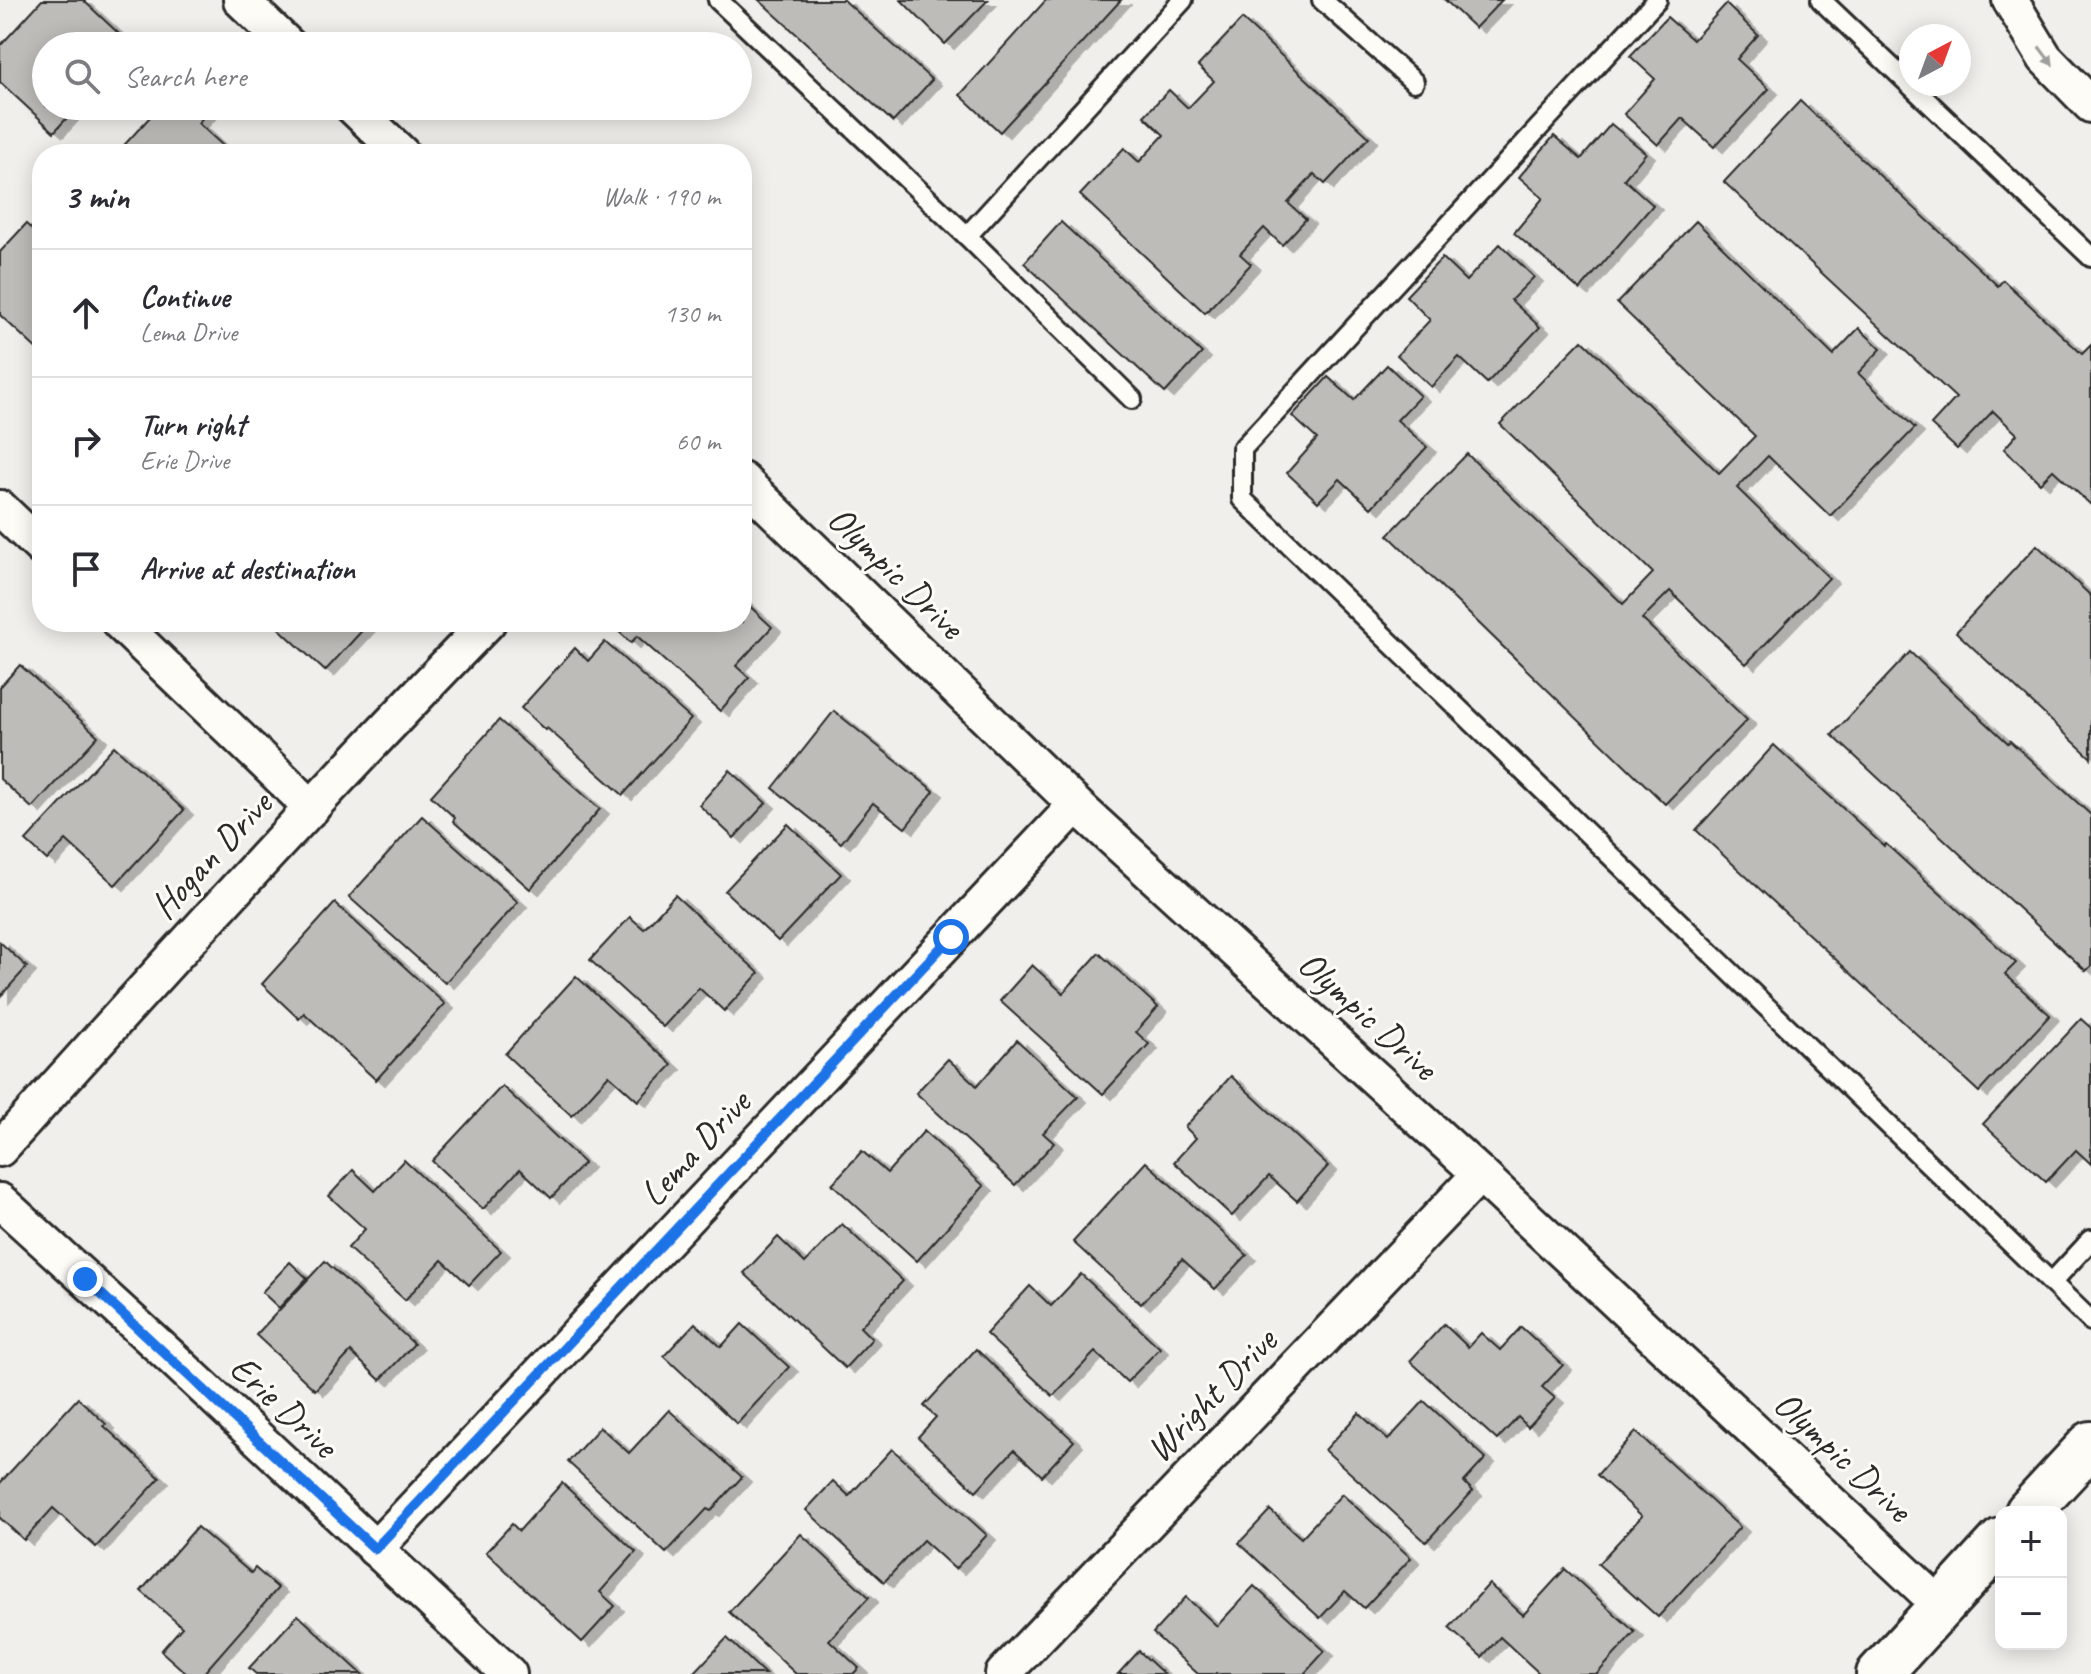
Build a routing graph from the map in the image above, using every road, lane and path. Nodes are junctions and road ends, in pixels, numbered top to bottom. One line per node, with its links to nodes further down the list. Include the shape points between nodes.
1 (241, 0): 8 (street)
2 (718, 0): 9 (lane)
3 (1183, 0): 15 (lane)
4 (1322, 0): 11 (lane)
5 (1657, 0): 29 (lane, via 1242,449 1242,499)
6 (1821, 0): 16 (lane)
7 (2010, 0): 12 (street, one-way to 12, via 2045,58)
8 (274, 32)
9 (752, 32)
10 (752, 32): 15 (lane)
11 (1414, 82)
12 (2091, 105)
13 (367, 120): 14 (street)
14 (392, 144)
15 (967, 236): 17 (lane)
16 (2091, 257)
17 (1132, 399)
18 (752, 490): 23 (street, Olympic Drive)
19 (0, 508): 20 (street)
20 (32, 538)
21 (129, 632): 24 (street)
22 (479, 632): 24 (street, Hogan Drive)
23 (1076, 805): 26 (street, Olympic Drive); 34 (street, Lema Drive)
24 (312, 808): 25 (street, Hogan Drive)
25 (0, 1149)
26 (1480, 1174): 35 (street, Olympic Drive); 37 (street, Wright Drive)
27 (0, 1201): 34 (street, Erie Drive)
28 (2091, 1240): 29 (lane)
29 (2052, 1282): 30 (lane)
30 (2091, 1321)
31 (2091, 1444): 32 (street)
32 (2034, 1506)
33 (1995, 1548): 35 (street)
34 (375, 1549): 36 (street, Erie Drive)
35 (1941, 1606): 38 (street)
36 (509, 1674)
37 (1003, 1674)
38 (1879, 1674)

